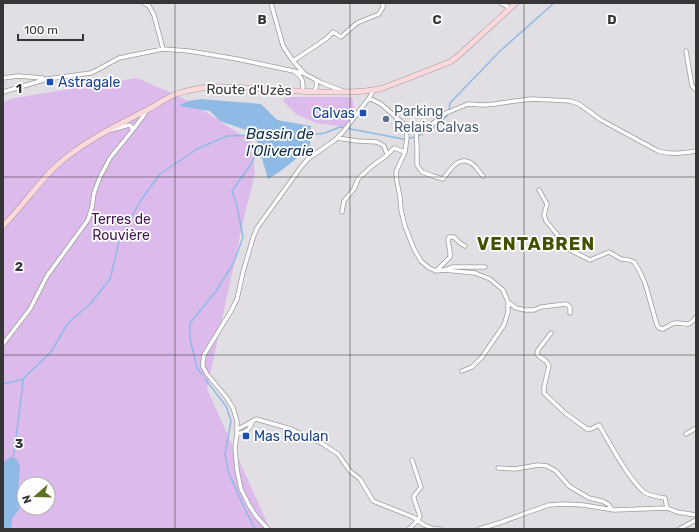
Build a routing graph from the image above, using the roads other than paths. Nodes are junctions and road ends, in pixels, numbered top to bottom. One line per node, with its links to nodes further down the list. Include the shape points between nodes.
1 (144, 3): 7 (street, via 154,15)
2 (271, 3): 9 (street, via 283,46)
3 (383, 3): 9 (street, via 380,14 357,23 341,37 333,32)
4 (501, 3): 6 (street)
5 (516, 3): 6 (main road, Route d'Uzès)
6 (510, 8): 19 (main road, Route d'Uzès, via 450,62)
7 (163, 50): 10 (street, via 188,51); 14 (street, via 119,58 91,72)
8 (686, 51): 17 (street, via 692,86)
9 (293, 61): 11 (street)
10 (294, 71): 11 (street); 16 (street, via 301,76)
11 (303, 73): 12 (street)
12 (311, 77): 15 (street); 16 (street)
13 (3, 78): 14 (street, via 18,76)
14 (47, 79): 20 (street)
15 (316, 80): 21 (street, via 316,89); 22 (street)
16 (303, 83): 18 (street)
17 (696, 90)
18 (303, 91): 21 (main road, Route d'Uzès); 24 (main road, Route d'Uzès, via 222,86 196,89 174,95)
19 (373, 91): 22 (main road, Route d'Uzès); 23 (street)
20 (3, 92)
21 (313, 92): 22 (main road, Route d'Uzès)
22 (345, 92)
23 (369, 98): 27 (street, via 381,104); 31 (street)
24 (147, 110): 25 (main road, Route d'Uzès); 26 (street)
25 (134, 116): 26 (street); 29 (street); 30 (main road, Route d'Uzès)
26 (137, 124): 29 (street)
27 (406, 126): 28 (street); 33 (street)
28 (416, 129): 32 (street, via 431,125 448,112 468,104 483,105 532,99 570,101 658,151 672,154); 35 (street, via 417,165 422,172 443,179 457,163 465,160)
29 (132, 131): 30 (street, via 129,125); 47 (street, via 110,158 100,177 88,220 47,276 30,309)
30 (107, 132): 38 (main road, Route d'Uzès, via 67,156)
31 (337, 138): 34 (street, via 377,142 384,146); 51 (street, via 308,159 258,228 237,299 204,355 203,367 233,408)
32 (696, 151)
33 (405, 152): 34 (street, via 394,148); 42 (street, via 396,172 404,226 421,261)
34 (387, 154): 37 (street, via 358,179 344,201)
35 (483, 176)
36 (539, 190): 45 (street, via 547,204 544,215 546,221 570,250 590,260 609,252 621,259 634,262 646,283 659,328 663,329 674,323 691,323)
37 (342, 212)
38 (3, 226)
39 (466, 246): 42 (street, via 454,237 449,237 450,257)
40 (485, 267): 41 (street, via 452,267)
41 (444, 270): 42 (street); 43 (street, via 475,272 490,279 502,290)
42 (436, 271)
43 (508, 302): 44 (street, via 516,308 525,310 566,304 570,307); 48 (street, via 504,325 482,357 472,367)
44 (570, 313)
45 (696, 317)
46 (551, 333): 56 (street, via 537,354 546,360 549,366 544,393 587,429 599,425 637,484 653,496 665,498)
47 (3, 344)
48 (462, 371)
49 (254, 420): 51 (street); 52 (street, via 249,429); 59 (street, via 291,429 323,444 338,454 350,471 360,478 373,501)
50 (696, 428): 53 (street)
51 (237, 429): 52 (street)
52 (237, 434): 61 (street, via 235,448 241,489 256,516)
53 (686, 434)
54 (412, 460): 59 (street, via 420,487 414,496 420,516)
55 (498, 468): 57 (street, via 547,466 556,471 569,486 589,498 608,504)
56 (667, 508): 57 (street); 58 (street)
57 (614, 510): 64 (street, via 583,505 549,505)
58 (696, 515)
59 (418, 520): 62 (street); 63 (street, via 434,529)
60 (696, 520): 65 (street)
61 (268, 529)
62 (410, 529)
63 (441, 529)
64 (479, 529)
65 (679, 529)

